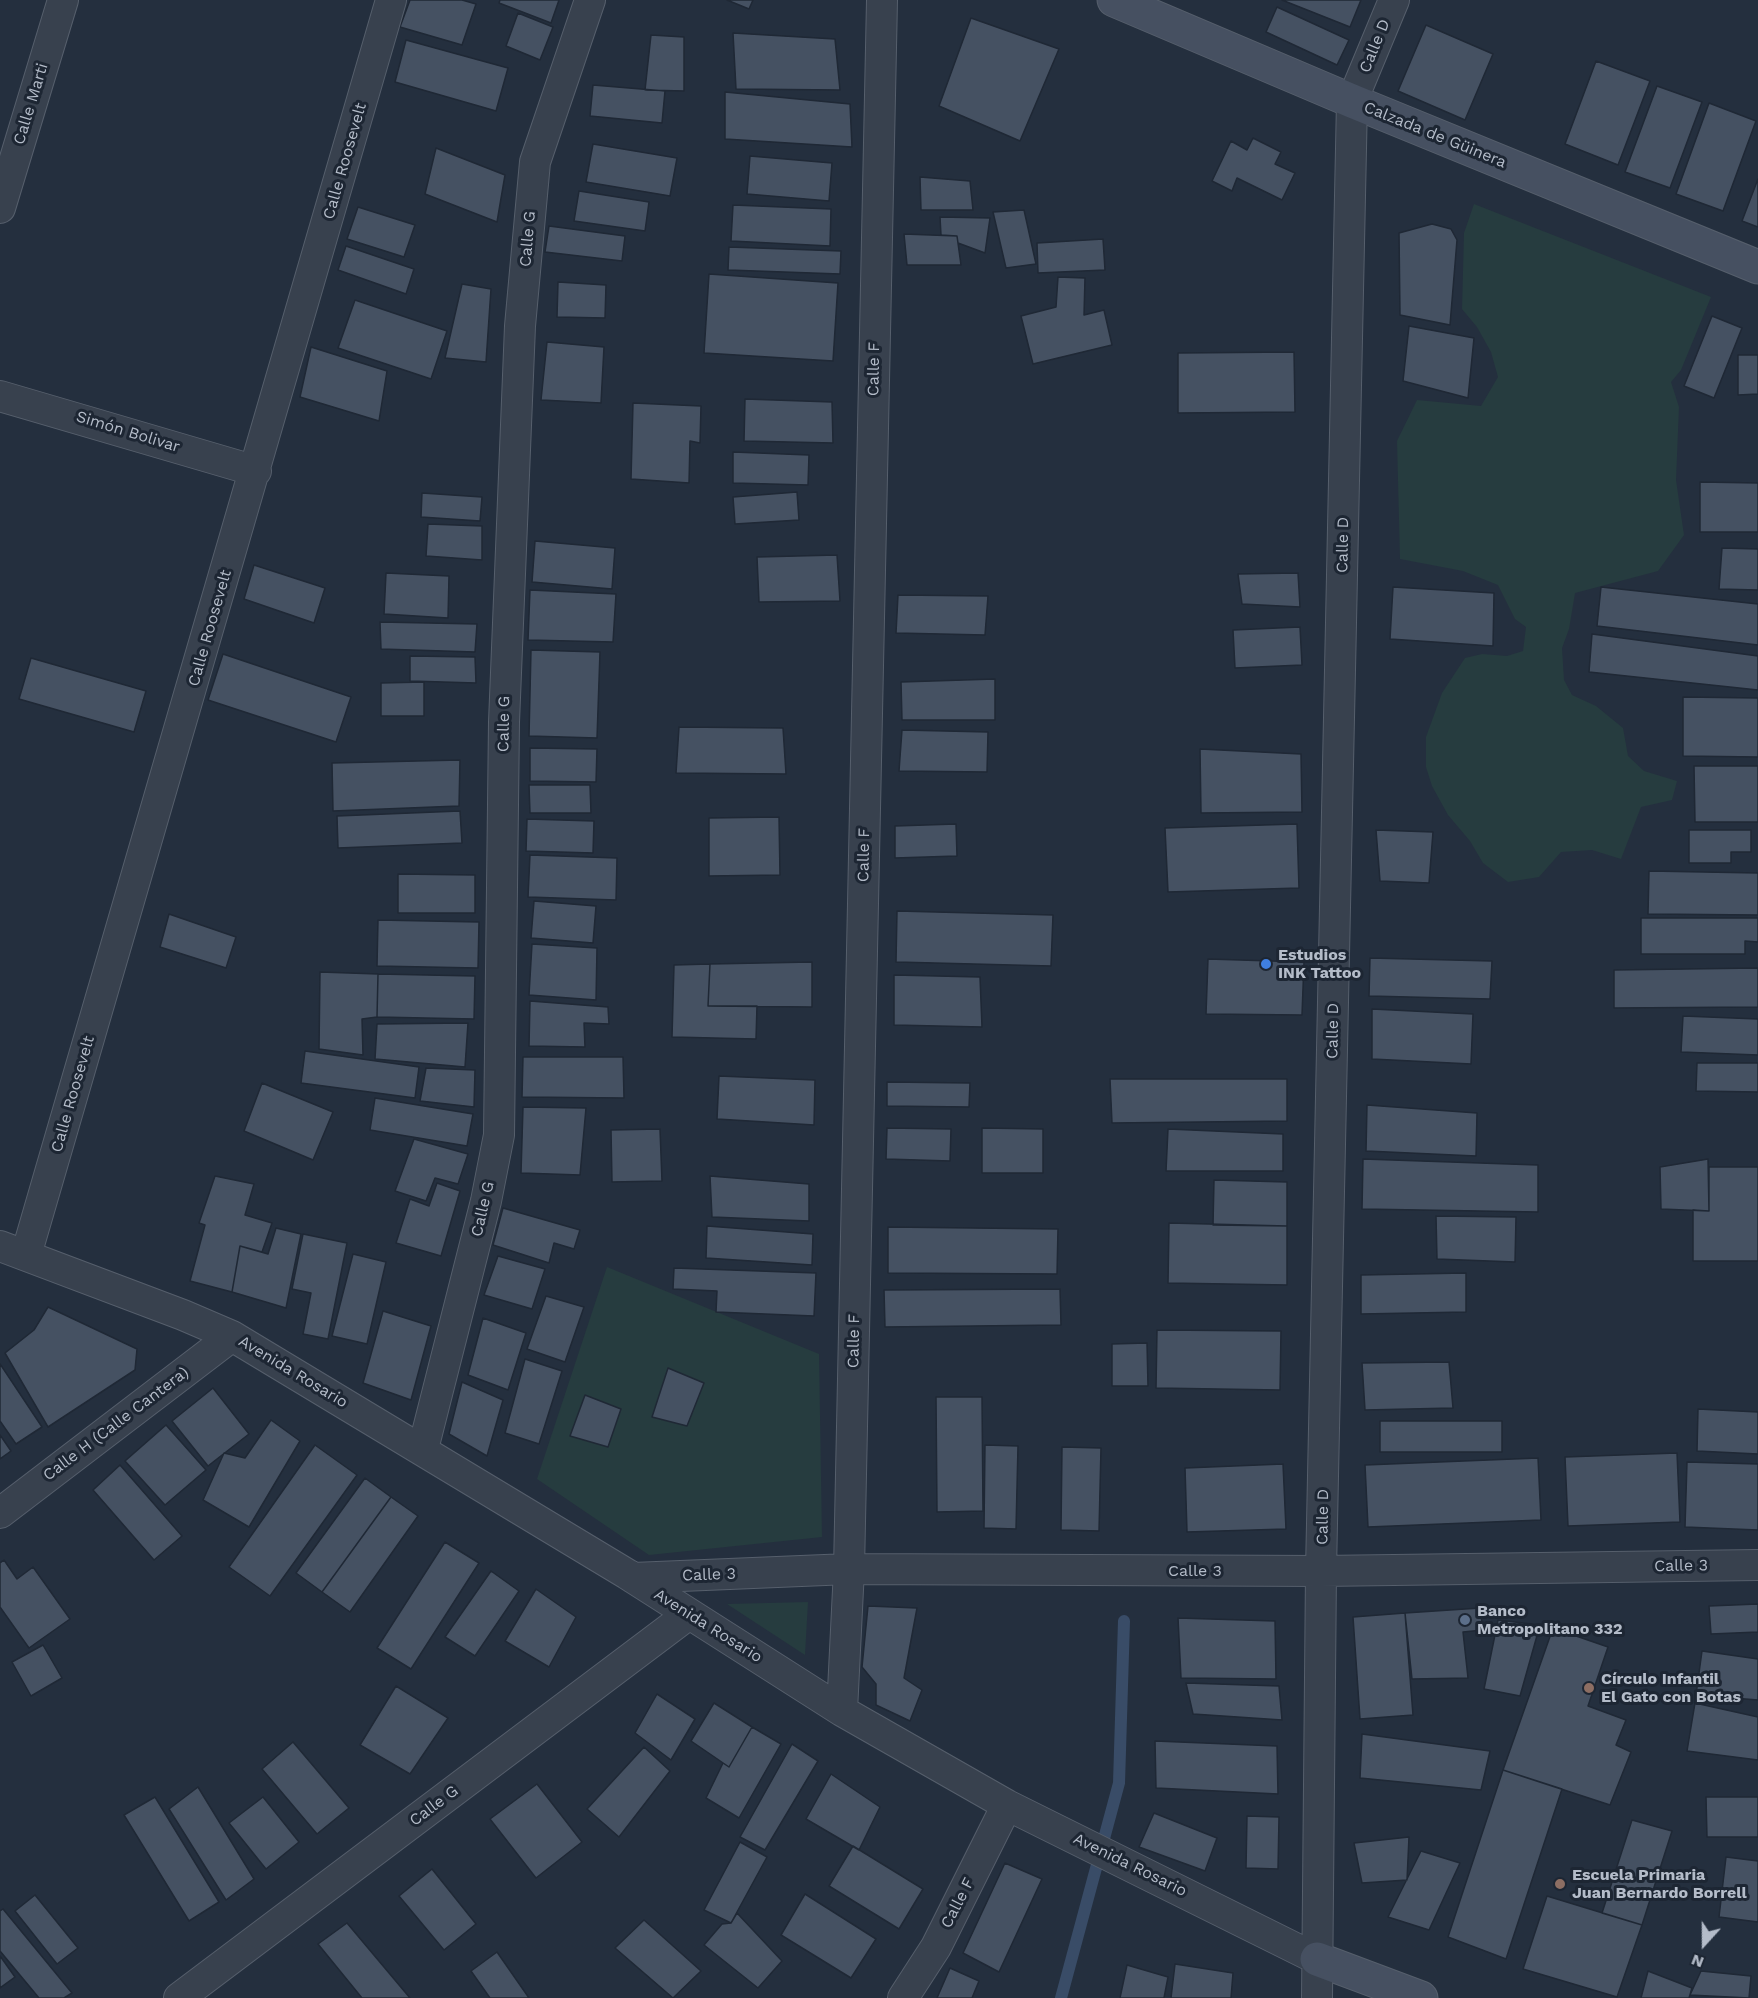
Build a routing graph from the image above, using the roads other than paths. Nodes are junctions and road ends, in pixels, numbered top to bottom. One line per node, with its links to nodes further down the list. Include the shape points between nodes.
1 (63, 0): 8 (street, Calle Marti)
2 (391, 0): 11 (street, Calle Roosevelt)
3 (590, 0): 14 (street, Calle G, via 535,162 521,315 504,711 499,1135)
4 (882, 0): 17 (street, Calle F)
5 (1114, 0): 7 (main road, Calzada de Güinera)
6 (1394, 0): 7 (street, Calle D)
7 (1352, 101): 9 (main road, Calzada de Güinera); 18 (street, Calle D)
8 (0, 208)
9 (1758, 267)
10 (0, 396): 11 (street, Simón Bolivar)
11 (256, 471): 12 (street, Calle Roosevelt)
12 (13, 1250): 13 (street, Avenida Rosario)
13 (232, 1336): 14 (street, Avenida Rosario); 15 (street, Calle H (Calle Cantera))
14 (423, 1449): 19 (street, Avenida Rosario)
15 (0, 1513)
16 (1758, 1565): 18 (street, Calle 3)
17 (849, 1569): 18 (street, Calle 3); 19 (street, Calle 3); 21 (street, Calle F)
18 (1322, 1571): 23 (street, Calle D)
19 (633, 1578): 20 (street, Avenida Rosario)
20 (689, 1614): 21 (street, Avenida Rosario); 24 (street, Calle G)
21 (842, 1711): 22 (street, Avenida Rosario)
22 (1007, 1806): 23 (street, Avenida Rosario); 25 (street, Calle F, via 936,1947)
23 (1317, 1959): 26 (street, Calle D); 27 (main road, Avenida Rosario)
24 (179, 1998)
25 (903, 1998)
26 (1317, 1998)
27 (1420, 1998)

